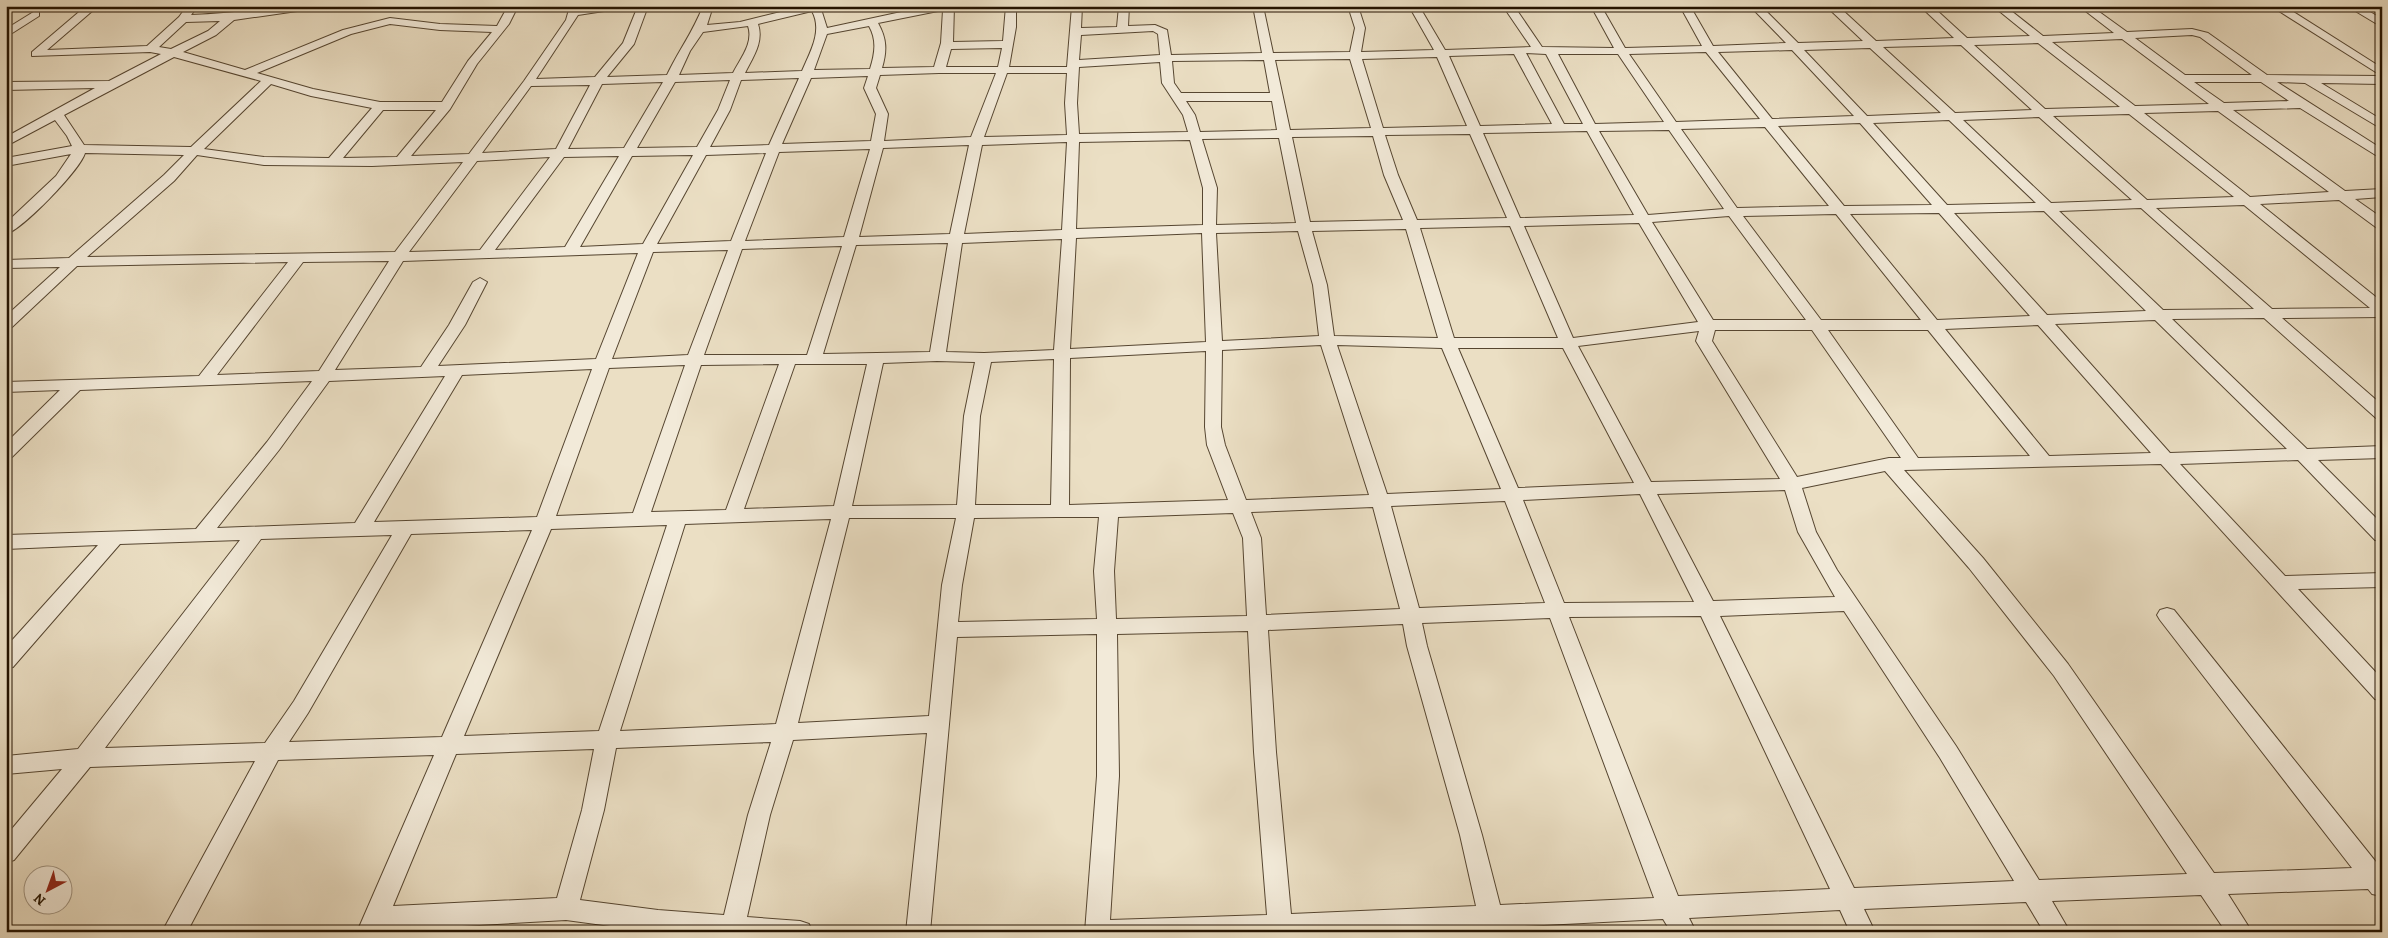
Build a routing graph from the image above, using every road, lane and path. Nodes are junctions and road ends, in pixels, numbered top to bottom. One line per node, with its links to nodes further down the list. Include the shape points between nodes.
1 (93, 6): 47 (street, via 36,54)
2 (193, 6): 30 (street)
3 (311, 6): 29 (street)
4 (513, 6): 34 (street)
5 (617, 6): 27 (street)
6 (644, 6): 69 (street, via 628,44)
7 (945, 6): 31 (street)
8 (949, 6): 45 (street)
9 (1011, 6): 43 (street)
10 (1078, 6): 38 (street)
11 (1124, 6): 36 (street)
12 (1258, 6): 54 (street)
13 (1353, 6): 55 (street, via 1360,28)
14 (1414, 6): 53 (street)
15 (1508, 6): 50 (street)
16 (1596, 6): 51 (street)
17 (1684, 6): 48 (street)
18 (1756, 6): 46 (street)
19 (1831, 6): 44 (street)
20 (1925, 6): 42 (street)
21 (1998, 6): 41 (street)
22 (2084, 6): 40 (street)
23 (2276, 6): 61 (street)
24 (2352, 6): 33 (street)
25 (712, 7): 35 (street)
26 (816, 7): 32 (street); 37 (street)
27 (574, 9): 72 (street)
28 (35, 14): 39 (street)
29 (231, 17): 30 (street); 52 (street, via 212,33)
30 (183, 19): 47 (street)
31 (872, 22): 37 (street); 60 (street, via 879,34 881,53)
32 (752, 23): 35 (street); 64 (street, via 756,39)
33 (2382, 24)
34 (500, 29): 62 (street, via 390,21 354,30); 79 (street, via 472,63)
35 (700, 29): 66 (street, via 684,51)
36 (1122, 29): 38 (street); 56 (street, via 1160,29)
37 (823, 32): 63 (street)
38 (1077, 32): 57 (street)
39 (6, 34)
40 (2124, 36): 41 (street); 65 (street); 67 (street, via 2199,33)
41 (2039, 39): 42 (street); 81 (street)
42 (1963, 41): 44 (street); 82 (street)
43 (1008, 44): 45 (street); 59 (street)
44 (1872, 44): 46 (street); 84 (street)
45 (946, 46): 58 (street)
46 (1792, 46): 48 (street); 85 (street)
47 (150, 49): 52 (street)
48 (1709, 49): 51 (street); 86 (street)
49 (1518, 50): 50 (street); 53 (street); 91 (street)
50 (1545, 50): 51 (street); 90 (street)
51 (1622, 51): 89 (street)
52 (173, 52): 62 (street); 73 (street)
53 (1442, 54): 55 (street); 92 (street)
54 (1270, 55): 55 (street); 56 (street); 76 (street)
55 (1355, 56): 94 (street)
56 (1166, 58): 57 (street); 75 (street, via 1168,82)
57 (1073, 67): 59 (street); 97 (street)
58 (939, 70): 59 (street); 60 (street)
59 (1003, 70): 98 (street)
60 (875, 72): 63 (street); 100 (street, via 870,88 882,114)
61 (2382, 73)
62 (244, 74): 68 (street)
63 (806, 74): 64 (street); 101 (street)
64 (737, 76): 66 (street); 103 (street)
65 (2183, 78): 67 (street); 80 (street)
66 (671, 79): 69 (street); 105 (street)
67 (2265, 79): 71 (street); 77 (street)
68 (270, 80): 78 (street); 104 (street)
69 (598, 80): 72 (street); 106 (street)
70 (2382, 80): 71 (street)
71 (2310, 81): 87 (street)
72 (528, 83): 108 (street)
73 (111, 84): 74 (street); 83 (street)
74 (6, 86)
75 (1178, 97): 76 (street); 96 (street, via 1189,115)
76 (1276, 97): 95 (street)
77 (2300, 104): 80 (street); 107 (street)
78 (380, 106): 79 (street); 111 (street)
79 (446, 106): 109 (street)
80 (2223, 107): 81 (street); 113 (street)
81 (2131, 110): 82 (street); 114 (street)
82 (2042, 112): 84 (street); 115 (street)
83 (56, 114): 88 (street); 102 (street)
84 (1951, 116): 85 (street); 116 (street)
85 (1863, 119): 86 (street); 117 (street)
86 (1768, 123): 89 (street); 118 (street)
87 (2382, 125)
88 (34, 126): 93 (street); 99 (street)
89 (1673, 126): 90 (street); 119 (street)
90 (1589, 127): 91 (street); 120 (street)
91 (1560, 128): 92 (street)
92 (1474, 130): 94 (street); 121 (street)
93 (6, 132)
94 (1378, 132): 95 (street); 122 (street, via 1391,175)
95 (1283, 134): 96 (street); 124 (street)
96 (1194, 136): 97 (street); 126 (street, via 1210,188)
97 (1073, 138): 98 (street); 127 (street)
98 (976, 141): 100 (street); 128 (street)
99 (6, 142)
100 (877, 145): 101 (street); 129 (street)
101 (774, 148): 103 (street); 130 (street)
102 (79, 149): 104 (street); 110 (street); 125 (street, via 75,162)
103 (703, 151): 105 (street); 131 (street)
104 (194, 152): 111 (street, via 264,161); 136 (street)
105 (626, 152): 106 (street); 132 (street)
106 (560, 153): 108 (street); 133 (street)
107 (2382, 155)
108 (475, 156): 109 (street); 134 (street)
109 (401, 160): 111 (street)
110 (6, 162)
111 (333, 162)
112 (2382, 193): 113 (street)
113 (2340, 195): 114 (street); 123 (street)
114 (2245, 201): 115 (street); 139 (street)
115 (2143, 204): 116 (street); 140 (street)
116 (2048, 207): 117 (street); 141 (street)
117 (1942, 208): 118 (street); 142 (street)
118 (1839, 210): 119 (street); 145 (street)
119 (1732, 212): 120 (street); 143 (street)
120 (1644, 218): 121 (street); 144 (street)
121 (1516, 222): 122 (street); 149 (street)
122 (1412, 225): 124 (street); 148 (street)
123 (2382, 225)
124 (1304, 228): 126 (street); 147 (street, via 1320,285)
125 (6, 230)
126 (1210, 230): 127 (street); 150 (street, via 1208,254)
127 (1068, 234): 128 (street); 151 (street)
128 (956, 238): 129 (street); 152 (street)
129 (849, 241): 130 (street); 154 (street)
130 (738, 246): 131 (street); 156 (street)
131 (647, 249): 132 (street); 158 (street)
132 (570, 252): 133 (street)
133 (484, 254): 134 (street)
134 (399, 256): 135 (street); 161 (street)
135 (298, 258): 136 (street); 162 (street)
136 (74, 261): 137 (street); 146 (street)
137 (6, 264)
138 (480, 282): 160 (street)
139 (2382, 311): 140 (street)
140 (2267, 313): 141 (street); 165 (street)
141 (2160, 315): 142 (street); 168 (street)
142 (2041, 320): 145 (street); 169 (street)
143 (1816, 323): 144 (street); 145 (street); 171 (street)
144 (1708, 325): 149 (street); 173 (street, via 1704,341)
145 (1934, 325): 170 (street)
146 (6, 326)
147 (1327, 340): 148 (street); 150 (street); 176 (street)
148 (1447, 341): 149 (street); 175 (street)
149 (1568, 343): 174 (street)
150 (1214, 345): 151 (street); 177 (street, via 1213,427 1216,445)
151 (1062, 353): 153 (street); 181 (street)
152 (938, 356): 153 (street); 155 (street)
153 (984, 358): 178 (street, via 972,416)
154 (814, 359): 155 (street); 157 (street)
155 (876, 359): 180 (street)
156 (694, 360): 157 (street); 158 (street); 184 (street)
157 (789, 360): 182 (street)
158 (602, 363): 159 (street); 185 (street)
159 (456, 371): 160 (street); 187 (street)
160 (426, 372): 161 (street)
161 (324, 376): 162 (street); 189 (street)
162 (204, 381): 163 (street)
163 (76, 384): 164 (street); 167 (street)
164 (6, 387)
165 (2382, 414)
166 (2382, 452): 168 (street)
167 (6, 453)
168 (2301, 453): 169 (street); 190 (street)
169 (2166, 459): 170 (street); 194 (street)
170 (2044, 462): 171 (street)
171 (1913, 463): 172 (street)
172 (1889, 464): 173 (street); 214 (street, via 1976,563 2061,670)
173 (1792, 484): 174 (street); 195 (street, via 1807,532)
174 (1646, 488): 175 (street); 196 (street)
175 (1512, 495): 176 (street); 197 (street)
176 (1380, 500): 177 (street); 198 (street)
177 (1240, 505): 179 (street); 200 (street, via 1252,538)
178 (966, 511): 180 (street); 181 (street); 202 (street)
179 (1109, 511): 181 (street); 201 (street, via 1104,572)
180 (842, 512): 182 (street); 206 (street)
181 (1060, 512)
182 (733, 516): 183 (street)
183 (678, 518): 184 (street); 207 (street)
184 (640, 519): 185 (street)
185 (544, 523): 186 (street); 208 (street)
186 (405, 528): 187 (street); 209 (street, via 302,707)
187 (360, 530): 188 (street)
188 (256, 533): 189 (street); 210 (street)
189 (201, 535): 191 (street)
190 (2382, 535)
191 (115, 538): 192 (street); 203 (street)
192 (6, 542)
193 (2382, 580): 194 (street)
194 (2279, 583): 204 (street)
195 (1848, 604): 196 (street); 215 (street, via 1948,752)
196 (1706, 609): 197 (street); 216 (street)
197 (1556, 610): 198 (street); 217 (street)
198 (1411, 615): 200 (street); 219 (street, via 1471,835)
199 (2167, 615): 213 (street)
200 (1256, 621): 201 (street); 222 (street)
201 (1108, 627): 202 (street); 226 (street, via 1108,776)
202 (947, 630): 205 (street)
203 (6, 661)
204 (2382, 693)
205 (938, 724): 206 (street); 225 (street)
206 (785, 732): 207 (street); 221 (street, via 759,815)
207 (607, 740): 208 (street); 218 (street, via 593,810)
208 (448, 745): 209 (street); 220 (street)
209 (271, 752): 210 (street); 223 (street)
210 (84, 758): 211 (street); 212 (street)
211 (6, 765)
212 (6, 854)
213 (2379, 881): 214 (street)
214 (2209, 885): 215 (street); 231 (street)
215 (2033, 892): 216 (street); 230 (street)
216 (1847, 900): 217 (street); 229 (street)
217 (1670, 908): 219 (street); 228 (street)
218 (566, 909): 220 (street); 221 (street)
219 (1491, 924): 222 (street)
220 (372, 925)
221 (733, 927): 224 (street)
222 (1281, 928): 227 (street)
223 (174, 932)
224 (800, 932)
225 (918, 932)
226 (1097, 932)
227 (1105, 932)
228 (1684, 932)
229 (1863, 932)
230 (2058, 932)
231 (2240, 932)

